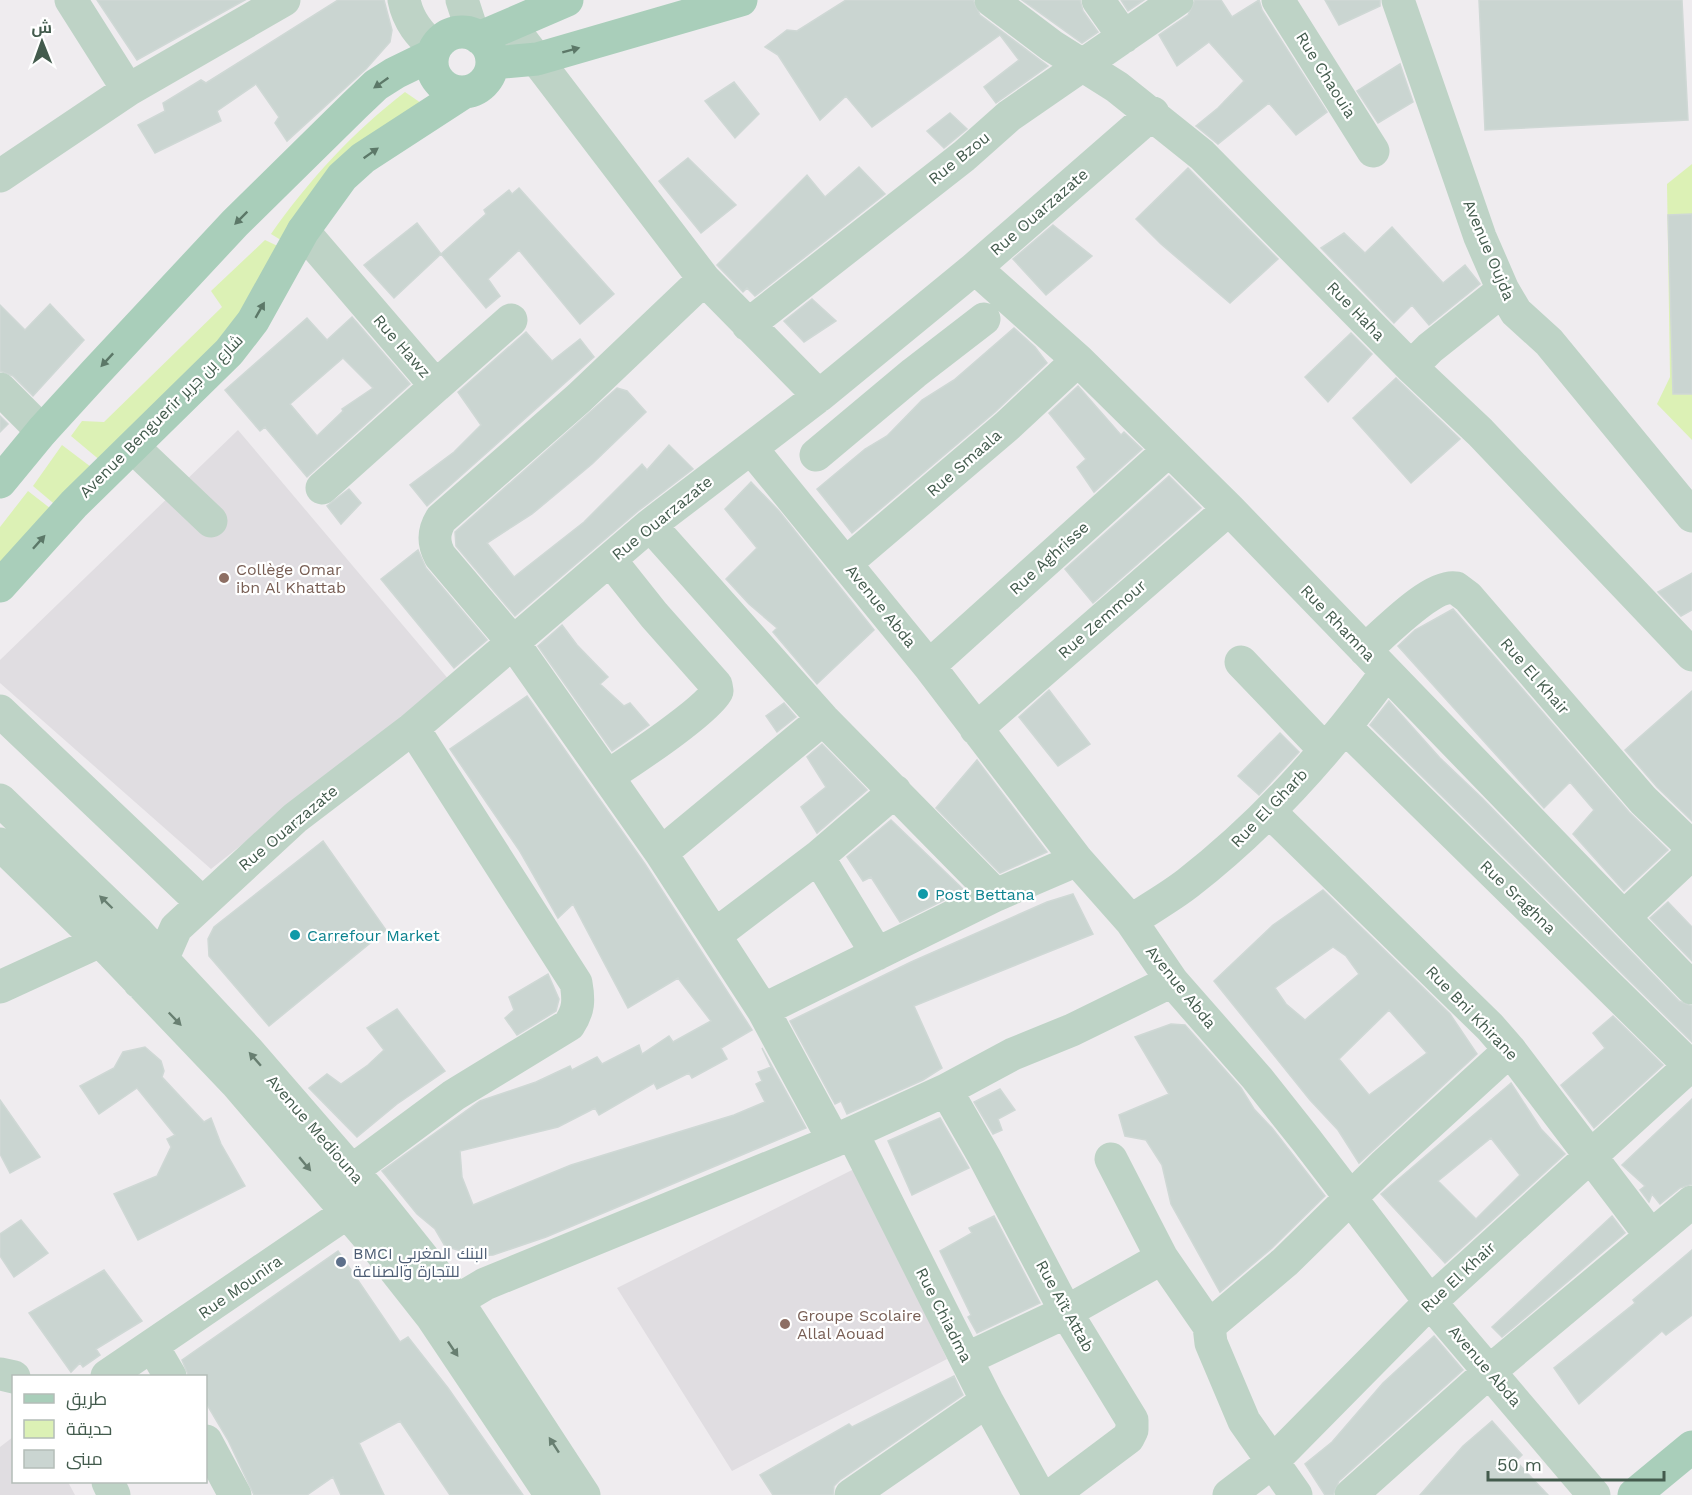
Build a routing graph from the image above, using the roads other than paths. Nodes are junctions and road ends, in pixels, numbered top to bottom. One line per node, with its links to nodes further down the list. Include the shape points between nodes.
1 (70, 0): 18 (street)
2 (284, 0): 18 (street)
3 (404, 0): 15 (street, via 412,23)
4 (567, 0): 12 (main road)
5 (741, 0): 16 (main road, one-way to 5)
6 (991, 0): 17 (street, Rue Haha, via 1052,46)
7 (1098, 0): 13 (street)
8 (1178, 0): 13 (street, Rue Bzou)
9 (1278, 0): 21 (street, Rue Chaouia)
10 (1398, 0): 26 (street, Avenue Oujda, via 1480,237)
11 (464, 1): 14 (street)
12 (510, 26): 14 (main road); 16 (street)
13 (1124, 37): 17 (street, Rue Bzou)
14 (482, 45): 15 (main road, via 464,32 447,36); 16 (main road); 19 (main road, via 487,80)
15 (434, 52): 19 (main road, via 433,71 441,84); 37 (main road, one-way to 37, via 395,73 355,105 235,224)
16 (537, 59): 25 (street)
17 (1086, 65): 20 (street, Rue Haha); 29 (street, Rue Bzou, via 1009,116 964,156)
18 (128, 90): 22 (street)
19 (463, 93): 23 (main road, Avenue Benguerir شارع بن جرير, one-way to 19, via 342,177 363,158)
20 (1153, 113): 24 (street, Rue Ouarzazate); 32 (street, Rue Haha, via 1239,191)
21 (1373, 150)
22 (0, 176)
23 (303, 231): 34 (street, Rue Hawz); 38 (main road, Avenue Benguerir شارع بن جرير, one-way to 23, via 235,345 253,321)
24 (975, 268): 30 (street, Rue Ouarzazate); 31 (street, Rue Rhamna)
25 (704, 279): 29 (street); 51 (street, Rue Chiadma, via 437,525 435,546 440,556)
26 (1503, 290): 32 (street); 45 (street, Avenue Oujda, via 1515,312 1549,342)
27 (984, 319): 33 (street)
28 (512, 320): 34 (street, Rue Hawz)
29 (748, 325): 36 (street)
30 (886, 340): 33 (street); 36 (street, Rue Ouarzazate)
31 (1078, 360): 40 (street, Rue Rhamna); 49 (street, Rue Smaala)
32 (1412, 367): 52 (street, Rue Haha, via 1553,507)
33 (914, 372): 41 (street)
34 (436, 386): 43 (street)
35 (0, 389): 37 (street)
36 (819, 396): 39 (street, Rue Ouarzazate)
37 (42, 431): 42 (main road)
38 (133, 447): 46 (street); 50 (main road, Avenue Benguerir شارع بن جرير, one-way to 38, via 74,504)
39 (751, 448): 47 (street, Rue Ouarzazate); 49 (street, Avenue Abda)
40 (1169, 450): 44 (street, Rue Rhamna); 55 (street, Rue Aghrisse)
41 (816, 455)
42 (0, 482)
43 (322, 488)
44 (1229, 509): 54 (street, Rue Rhamna); 59 (street, Rue Zemmour)
45 (1692, 516)
46 (211, 521)
47 (650, 525): 48 (street, Rue Ouarzazate); 57 (street)
48 (611, 561): 51 (street, Rue Ouarzazate); 61 (street, via 716,685 717,691 675,729)
49 (846, 563): 55 (street, Avenue Abda)
50 (0, 586)
51 (513, 641): 58 (street, Rue Ouarzazate); 61 (street, Rue Chiadma)
52 (1692, 655)
53 (1241, 662): 60 (street, Rue Sraghna)
54 (1376, 662): 60 (street, Rue El Gharb); 66 (street, Rue El Khair, via 1428,597 1441,588 1456,588 1468,597 1643,800); 73 (street, Rue Rhamna)
55 (929, 666): 59 (street, Avenue Abda)
56 (0, 711): 72 (street)
57 (823, 719): 62 (street); 67 (street)
58 (413, 728): 72 (street, Rue Ouarzazate, via 295,818); 92 (street, Rue Mounira, via 576,983 580,1002 569,1025 454,1095)
59 (976, 729): 70 (street, Avenue Abda)
60 (1335, 739): 64 (street, Rue El Gharb); 87 (street, Rue Sraghna)
61 (608, 776): 67 (street, Rue Chiadma)
62 (895, 791): 69 (street); 71 (street)
63 (0, 800): 76 (street, Avenue Mediouna, one-way to 63)
64 (1269, 812): 74 (street, Rue El Gharb, via 1186,884); 86 (street, Rue Bni Khirane)
65 (0, 844): 78 (street, Avenue Mediouna)
66 (1692, 847)
67 (661, 853): 77 (street, Rue Chiadma)
68 (1692, 853): 73 (street)
69 (818, 857): 77 (street); 79 (street)
70 (1077, 860): 71 (street); 74 (street, Avenue Abda)
71 (996, 895): 79 (street)
72 (202, 903): 75 (street, Rue Ouarzazate)
73 (1624, 917): 84 (street, Rue Rhamna)
74 (1131, 921): 81 (street, Avenue Abda)
75 (176, 928): 76 (street); 80 (street, Rue Ouarzazate)
76 (138, 933): 78 (street); 80 (street, Avenue Mediouna)
77 (715, 935): 85 (street, Rue Chiadma)
78 (105, 948): 82 (street, Avenue Mediouna); 83 (street)
79 (877, 954): 85 (street)
80 (162, 960): 82 (street, Rue Ouarzazate); 92 (street, Avenue Mediouna, one-way to 80, via 249,1052)
81 (1172, 981): 88 (street, via 1072,1030 1012,1054); 93 (street, Avenue Abda, via 1257,1078)
82 (139, 982): 92 (street, Avenue Mediouna, one-way to 92, via 236,1083)
83 (0, 987)
84 (1692, 988)
85 (763, 1010): 89 (street, Rue Chiadma)
86 (1510, 1050): 90 (street, Rue Bni Khirane); 93 (street)
87 (1691, 1065): 90 (street, Rue El Khair)
88 (946, 1090): 89 (street); 99 (street, Rue Aït Attab)
89 (843, 1137): 98 (street, via 485,1284); 102 (street, Rue Chiadma)
90 (1590, 1158): 95 (street, Rue Bni Khirane); 97 (street, Rue El Khair)
91 (1111, 1159): 96 (street)
92 (357, 1193): 98 (street, Avenue Mediouna); 101 (street, Rue Mounira)
93 (1350, 1200): 97 (street, Avenue Abda); 100 (street)
94 (1692, 1202): 95 (street)
95 (1651, 1236): 103 (street)
96 (1162, 1258): 99 (street); 100 (street)
97 (1430, 1302): 103 (street, Avenue Abda); 109 (street, Rue El Khair)
98 (444, 1308): 112 (street, Avenue Mediouna, one-way to 112); 113 (street, Avenue Mediouna, one-way to 98)
99 (1066, 1312): 102 (street); 116 (street, Rue Aït Attab, via 1133,1426 1128,1438)
100 (1209, 1326): 109 (street, via 1211,1343 1238,1410)
101 (153, 1347): 104 (street, Rue Mounira); 105 (street)
102 (966, 1359): 106 (street, Rue Chiadma)
103 (1490, 1371): 119 (street); 120 (street, Avenue Abda)
104 (110, 1375)
105 (169, 1375)
106 (987, 1401): 114 (street); 115 (street, Rue Chiadma)
107 (207, 1443): 111 (street)
108 (1692, 1446): 121 (main road)
109 (1271, 1463): 117 (street, Rue El Khair); 118 (street)
110 (1692, 1474): 122 (main road)
111 (236, 1495)
112 (551, 1495)
113 (584, 1495)
114 (851, 1495)
115 (1039, 1495)
116 (1052, 1495)
117 (1229, 1495)
118 (1296, 1495)
119 (1351, 1495)
120 (1594, 1495)
121 (1634, 1495)
122 (1667, 1495)

